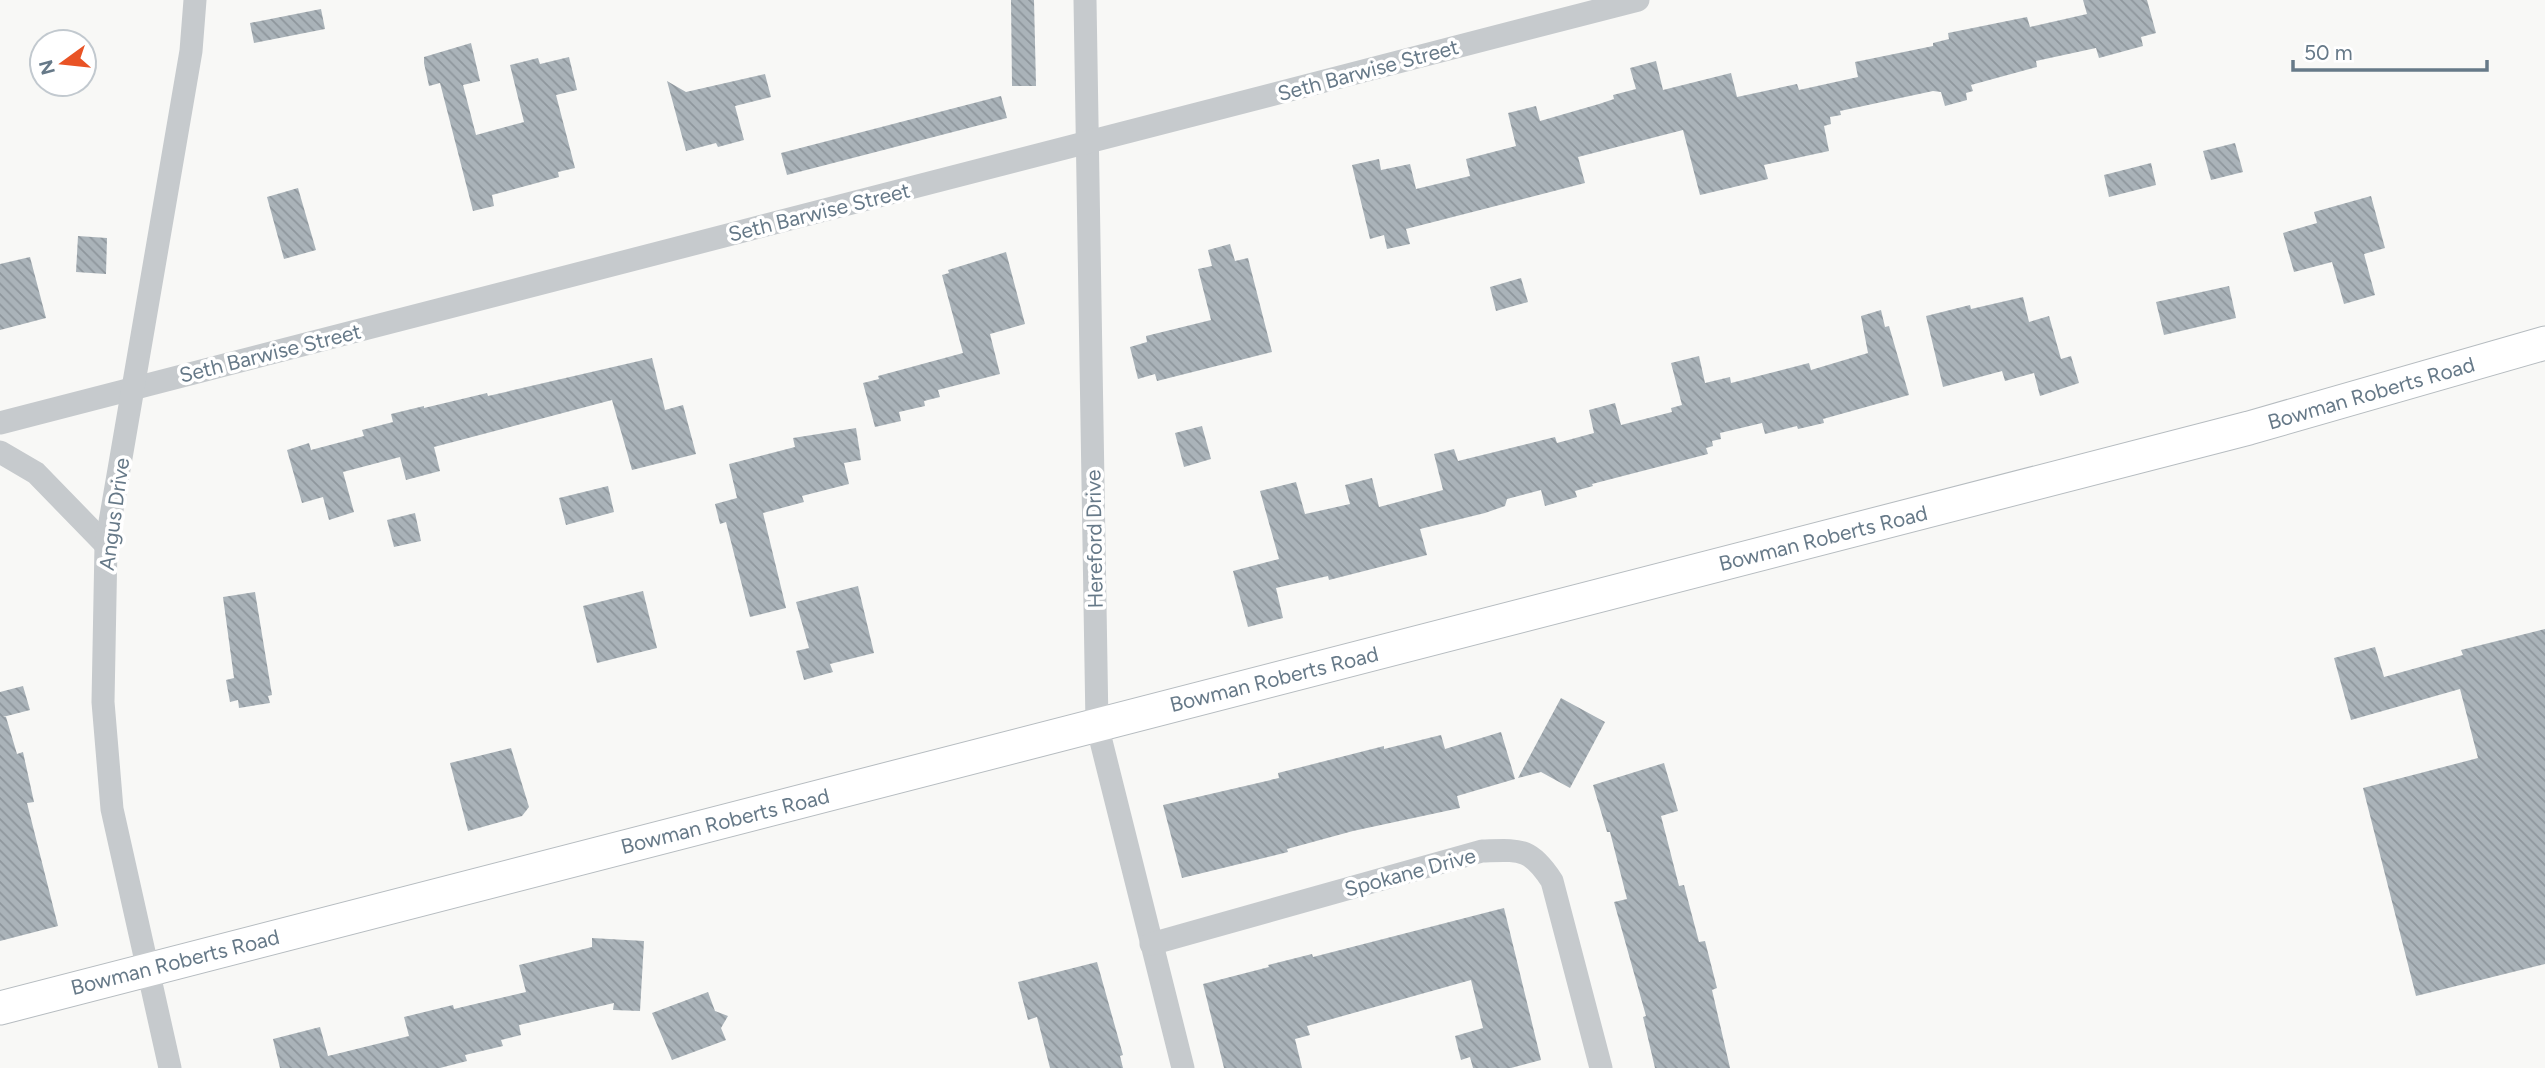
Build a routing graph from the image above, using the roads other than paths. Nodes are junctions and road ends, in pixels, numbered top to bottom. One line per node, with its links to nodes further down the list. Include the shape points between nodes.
1 (194, 0): 6 (street, Angus Drive, via 191,51)
2 (1085, 0): 4 (street, Hereford Drive)
3 (1638, 0): 4 (street, Seth Barwise Street)
4 (1087, 143): 6 (street, Seth Barwise Street); 10 (street, Hereford Drive)
5 (2545, 343): 10 (street, Bowman Roberts Road, via 2249,428)
6 (133, 389): 7 (street, Seth Barwise Street); 9 (street, Angus Drive)
7 (0, 423)
8 (0, 452): 9 (street, via 36,473)
9 (106, 545): 12 (street, Angus Drive, via 103,702 112,809)
10 (1097, 725): 11 (street, Hereford Drive); 12 (street, Bowman Roberts Road)
11 (1151, 944): 15 (street, Hereford Drive); 16 (street, Spokane Drive, via 1482,851 1516,850 1539,860 1552,881)
12 (146, 970): 13 (street, Bowman Roberts Road); 14 (street, Angus Drive)
13 (0, 1008)
14 (170, 1068)
15 (1183, 1068)
16 (1601, 1068)

